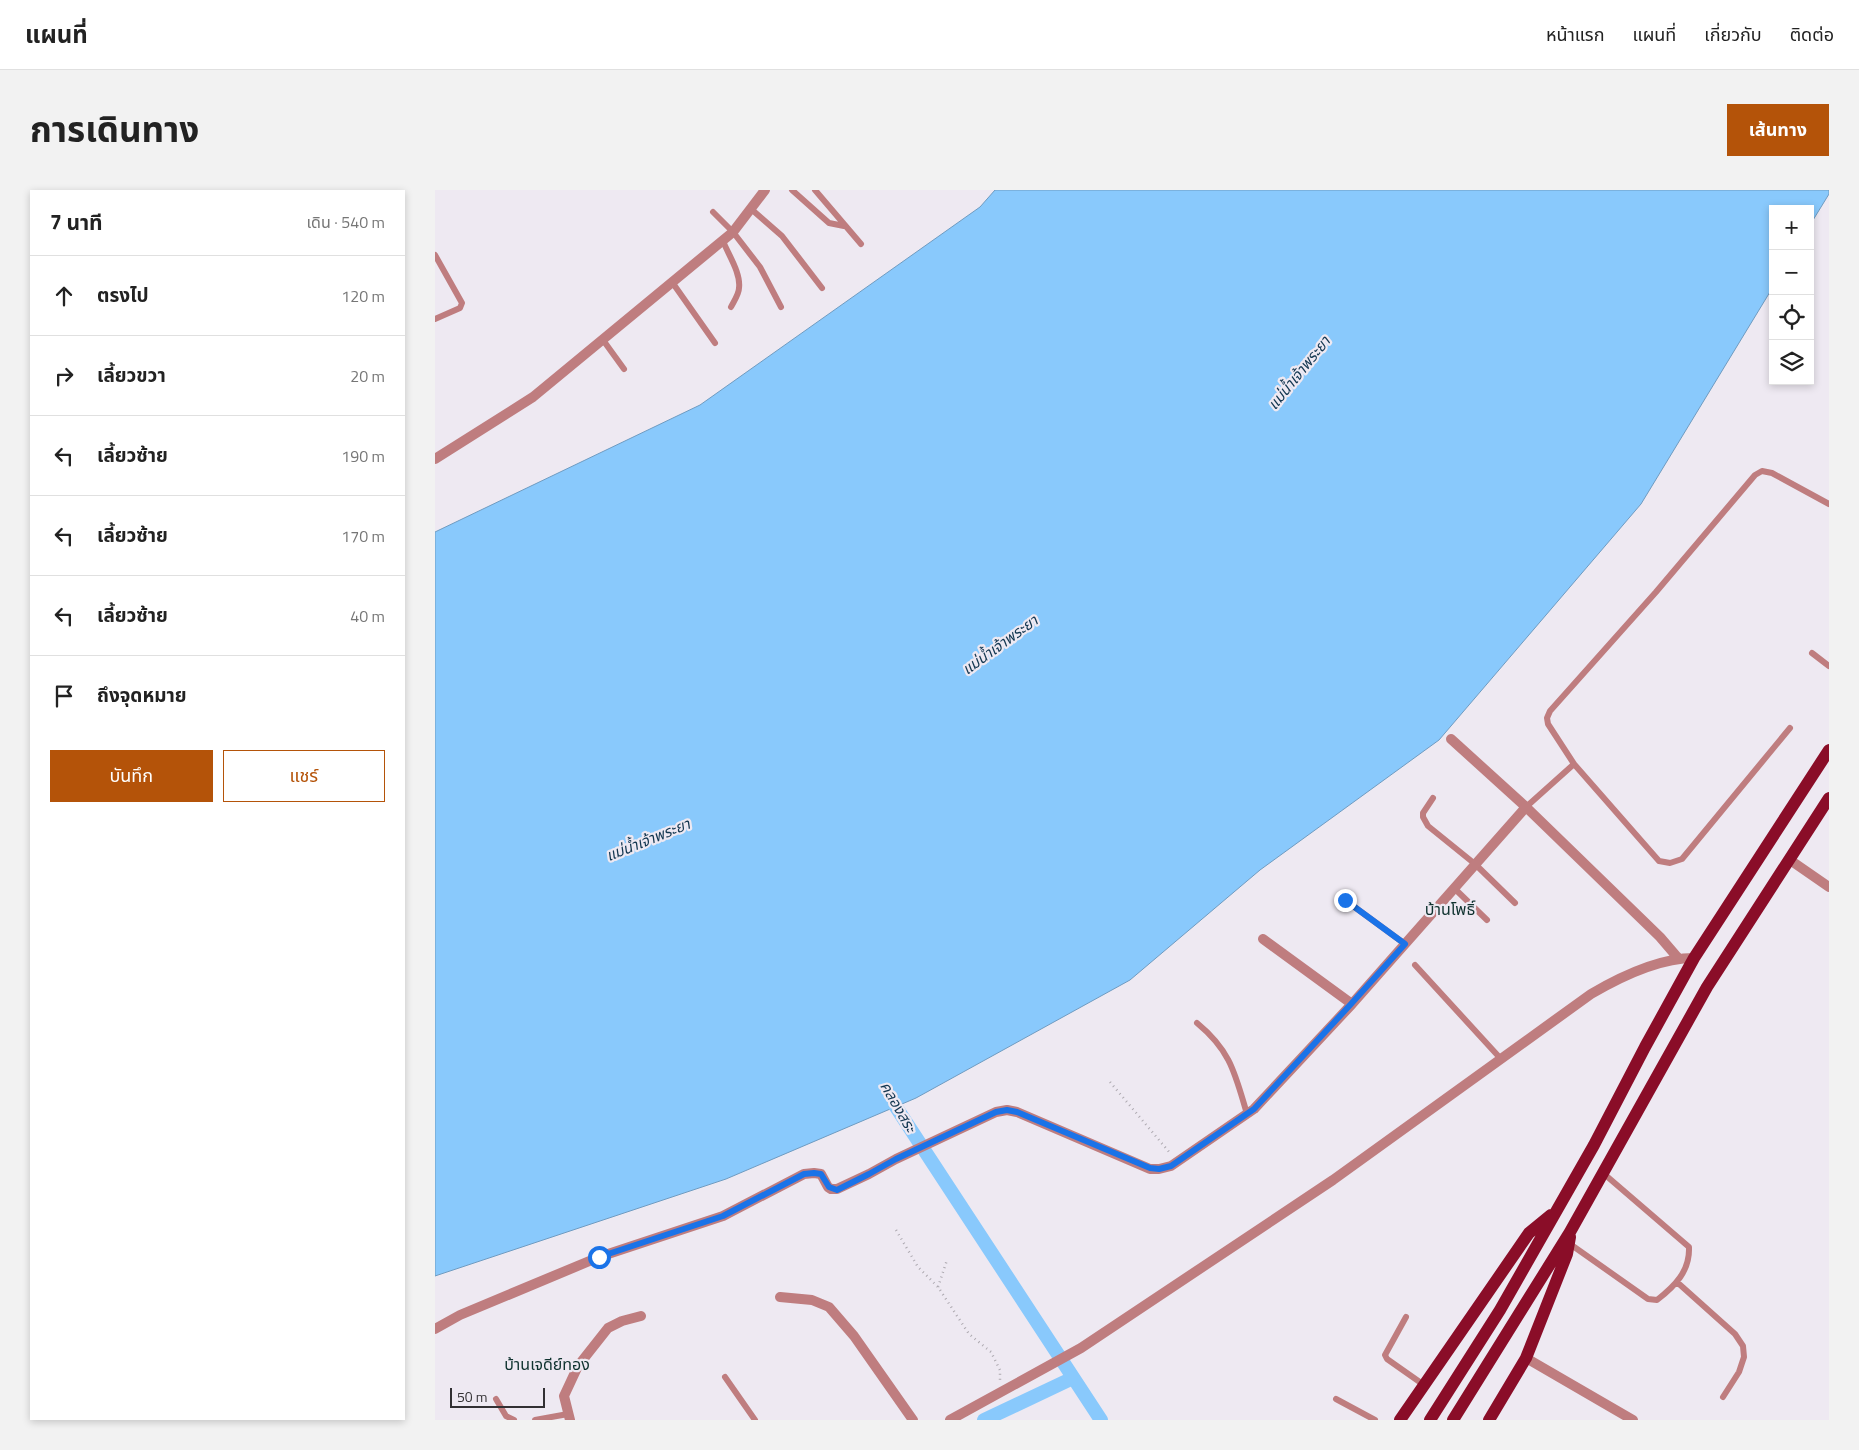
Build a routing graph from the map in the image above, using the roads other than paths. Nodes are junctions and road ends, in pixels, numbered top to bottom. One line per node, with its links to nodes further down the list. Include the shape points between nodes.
1 (765, 190): 4 (street)
2 (792, 190): 6 (lane, via 829,222)
3 (815, 190): 6 (lane)
4 (750, 208): 7 (street); 12 (lane, via 782,236)
5 (713, 212): 7 (lane)
6 (844, 226): 9 (lane)
7 (733, 232): 8 (street); 14 (lane, via 760,266)
8 (723, 241): 11 (street); 13 (lane, via 739,283)
9 (861, 244)
10 (435, 255): 15 (lane, via 462,303 461,308)
11 (672, 282): 16 (street); 17 (lane)
12 (822, 288)
13 (731, 307)
14 (781, 307)
15 (435, 319)
16 (603, 340): 18 (lane); 19 (street, via 533,397)
17 (715, 344)
18 (624, 369)
19 (435, 459)
20 (1829, 504): 26 (lane, via 1773,473 1762,471 1755,475 1657,592 1550,711 1548,724)
21 (1812, 653): 22 (lane)
22 (1829, 666)
23 (1790, 728): 26 (lane, via 1681,859 1670,863 1659,861)
24 (1451, 739): 29 (street)
25 (1829, 750): 40 (main road)
26 (1574, 764): 29 (lane)
27 (1433, 798): 31 (lane, via 1423,814 1424,821)
28 (1829, 798): 30 (main road)
29 (1526, 807): 31 (street); 39 (street)
30 (1790, 860): 32 (street); 46 (main road, via 1707,987)
31 (1475, 864): 33 (street); 35 (lane)
32 (1829, 887)
33 (1454, 888): 36 (lane); 38 (street)
34 (1345, 900): 38 (lane)
35 (1515, 903)
36 (1487, 920)
37 (1263, 939): 42 (street)
38 (1405, 944): 42 (street)
39 (1678, 958): 40 (street); 44 (street, via 1617,978)
40 (1694, 958): 47 (main road)
41 (1415, 965): 44 (lane)
42 (1351, 1004): 45 (street)
43 (1197, 1023): 45 (lane, via 1214,1037 1231,1063)
44 (1501, 1059): 65 (street, via 1333,1180 1081,1348)
45 (1247, 1114): 53 (street, via 1165,1168 1150,1168 1017,1112 996,1112 837,1190 829,1187 821,1174 804,1174 723,1216 599,1257 459,1315)
46 (1603, 1173): 48 (main road); 49 (lane, via 1689,1248)
47 (1556, 1211): 56 (main road, via 1529,1233); 68 (main road, via 1500,1310)
48 (1570, 1238): 49 (lane, via 1648,1299 1657,1300); 54 (main road); 69 (main road)
49 (1678, 1283): 57 (lane, via 1735,1334 1743,1346 1744,1357 1739,1372)
50 (780, 1297): 64 (street, via 812,1300 829,1308 854,1336)
51 (641, 1316): 60 (street, via 608,1328 578,1366 565,1396)
52 (1406, 1317): 56 (lane, via 1385,1355)
53 (435, 1329)
54 (1526, 1358): 70 (main road); 71 (street)
55 (725, 1378): 63 (lane)
56 (1424, 1385): 67 (main road)
57 (1723, 1396)
58 (1336, 1398): 66 (lane)
59 (496, 1399): 61 (lane, via 506,1416)
60 (569, 1417): 62 (lane)
61 (514, 1420)
62 (535, 1420)
63 (755, 1420)
64 (913, 1420)
65 (950, 1420)
66 (1375, 1420)
67 (1400, 1420)
68 (1430, 1420)
69 (1453, 1420)
70 (1489, 1420)
71 (1633, 1420)

